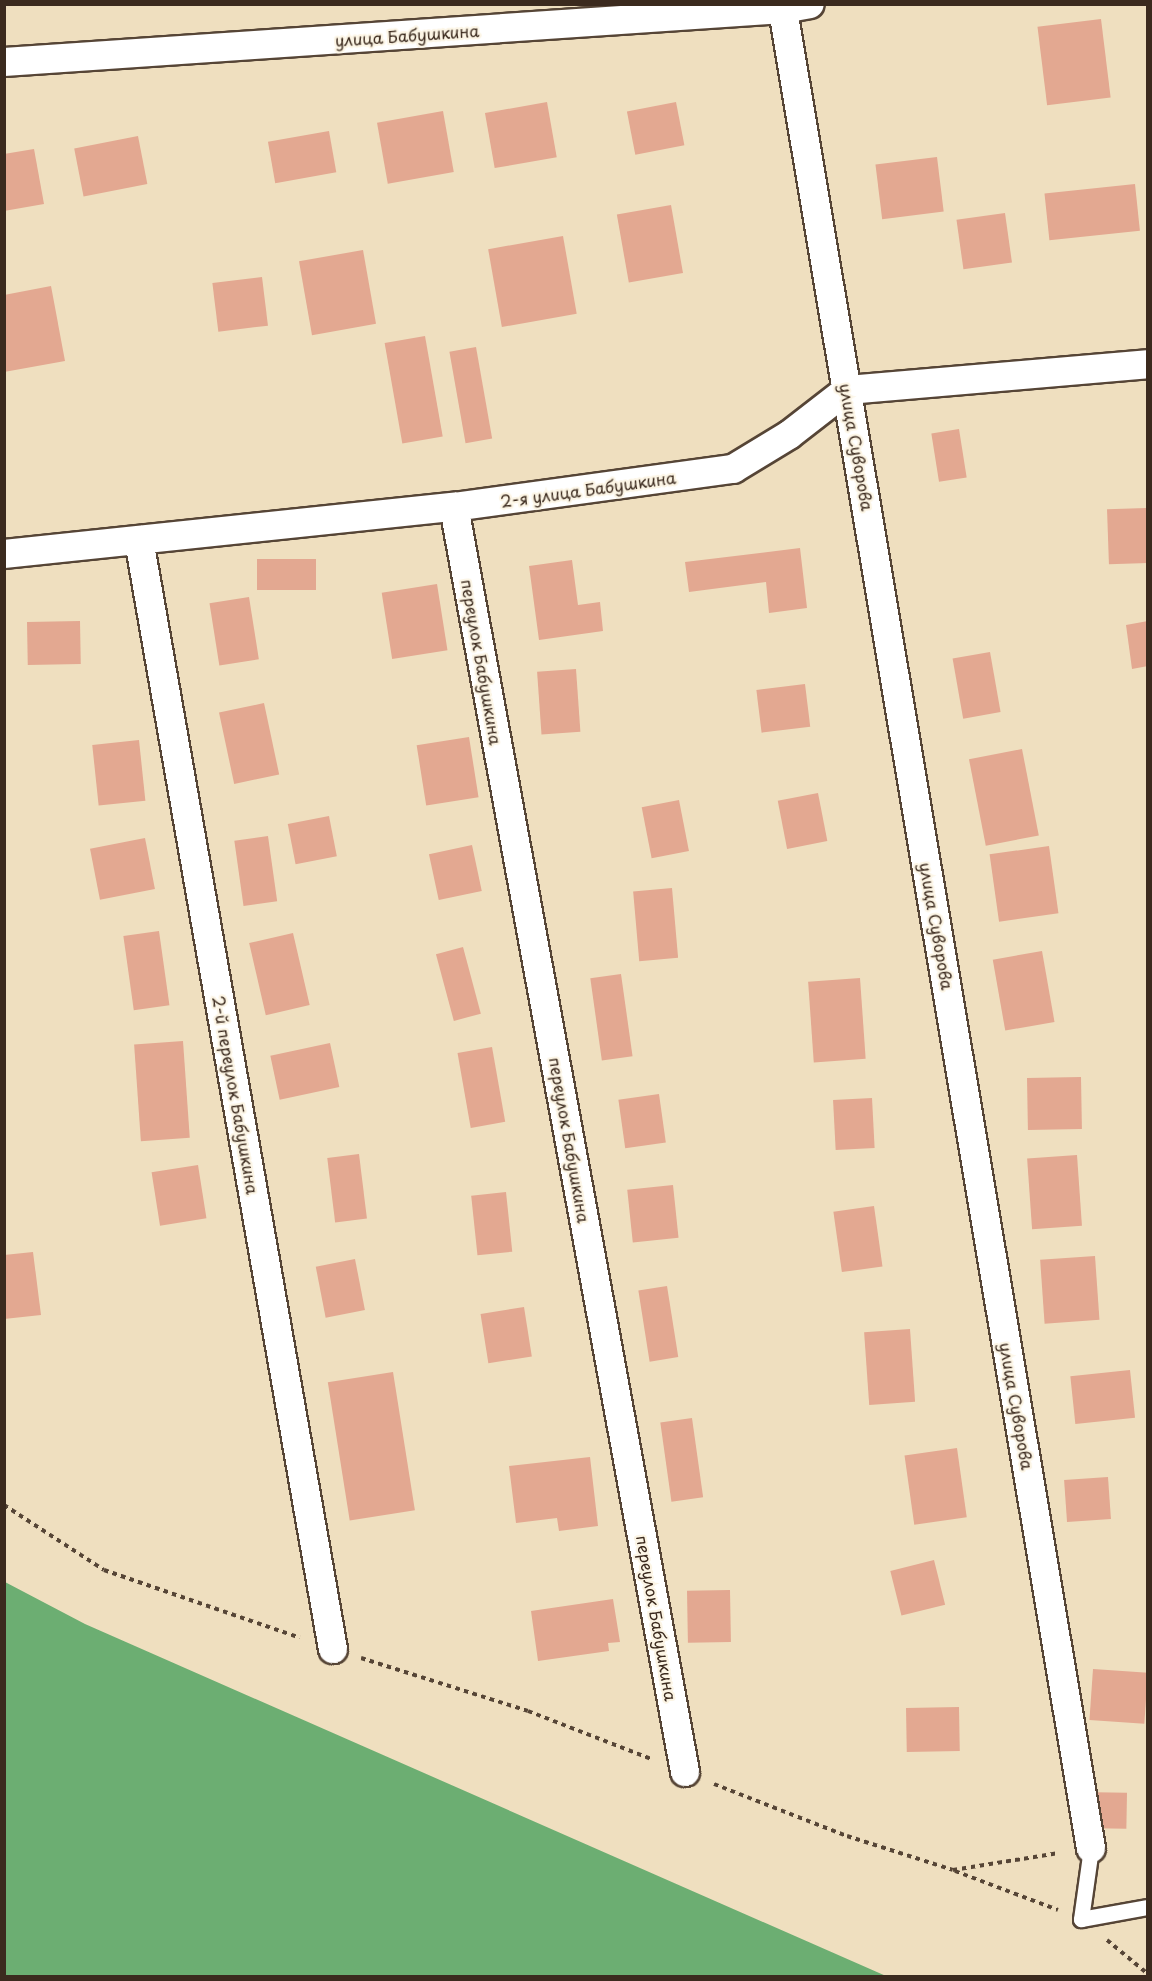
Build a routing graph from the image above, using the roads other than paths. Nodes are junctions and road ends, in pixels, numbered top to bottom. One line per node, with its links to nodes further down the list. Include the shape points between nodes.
1 (792, 6): 2 (street, улица Бабушкина); 4 (street, улица Суворова)
2 (4, 62)
3 (1148, 364): 4 (street)
4 (847, 390): 5 (street, 2-я улица Бабушкина, via 789,435 733,469); 10 (street, улица Суворова)
5 (454, 507): 6 (street, 2-я улица Бабушкина); 9 (street, переулок Бабушкина)
6 (139, 540): 7 (street, 2-я улица Бабушкина); 8 (street, 2-й переулок Бабушкина)
7 (4, 554)
8 (333, 1649)
9 (685, 1773)
10 (1091, 1848): 11 (lane, via 1081,1918)
11 (1148, 1907)

